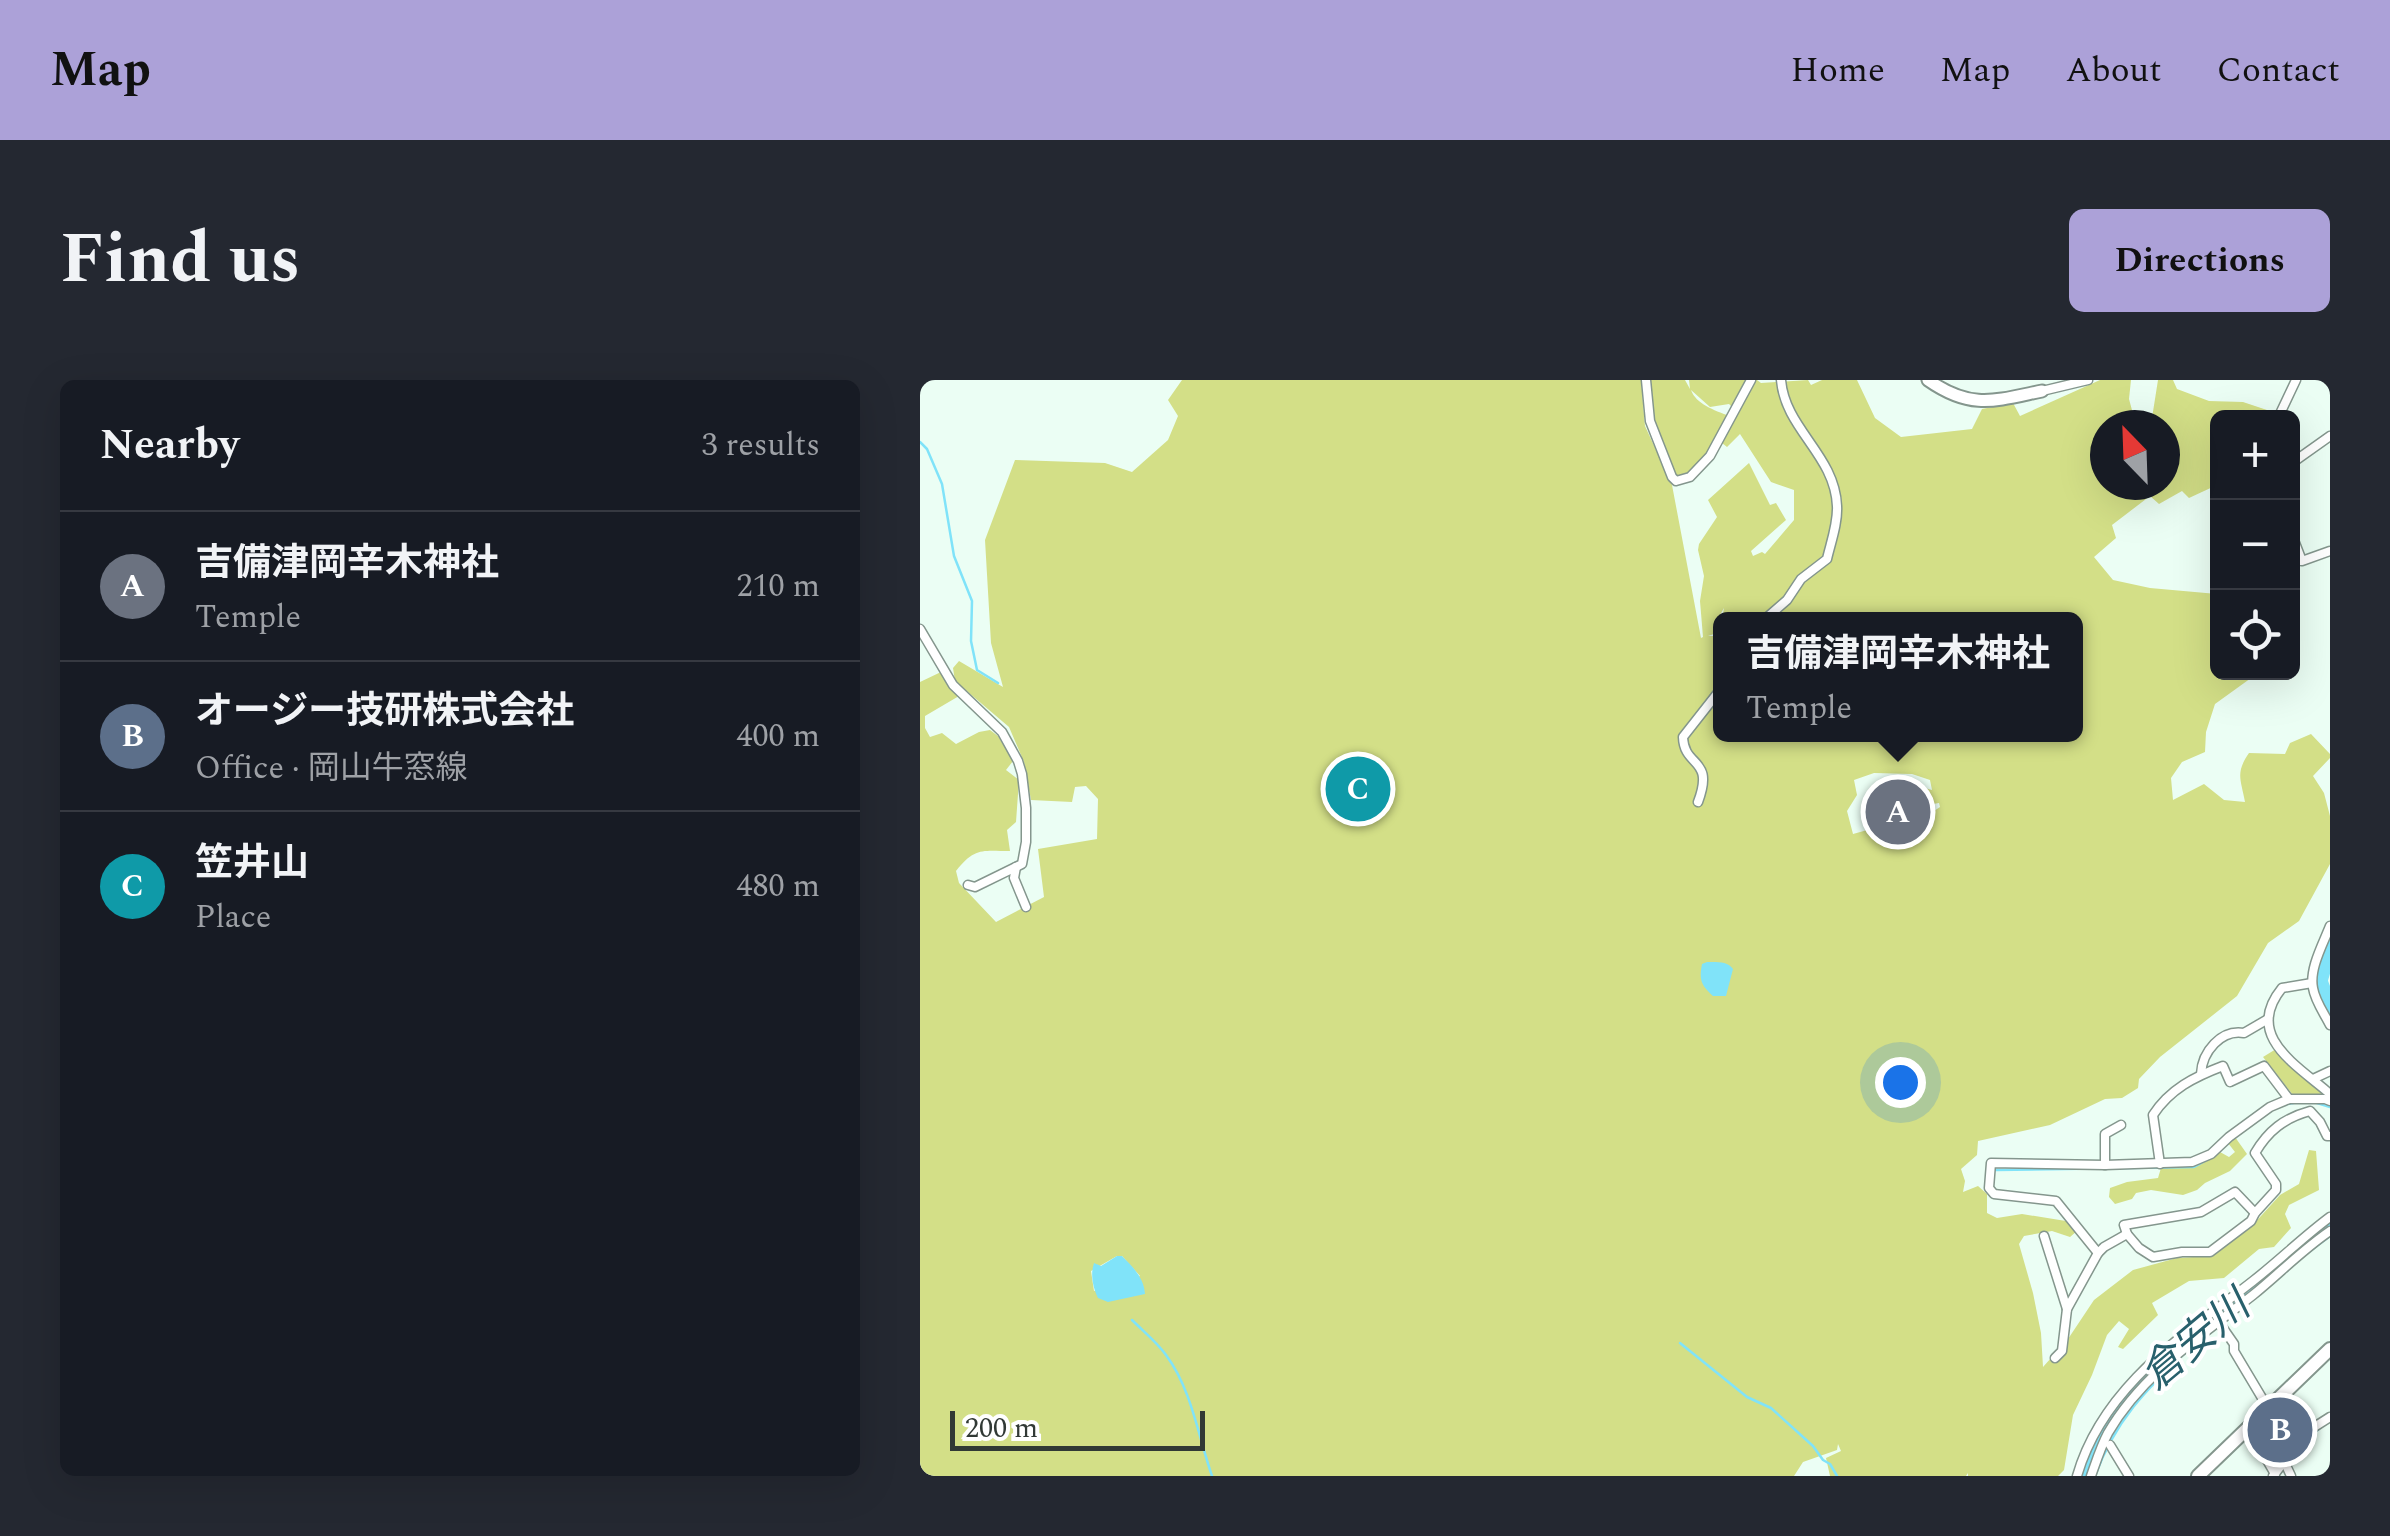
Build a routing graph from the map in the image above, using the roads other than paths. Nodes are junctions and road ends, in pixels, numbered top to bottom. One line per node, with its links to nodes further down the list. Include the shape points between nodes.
1 (1646, 380): 2 (street, via 1652,431 1672,476 1682,481 1710,456)
2 (1751, 380)
3 (1781, 380): 13 (street, via 1792,417 1826,464 1837,506 1827,559)
4 (1928, 380): 7 (street, via 1961,399 1980,401)
5 (2088, 380): 7 (street)
6 (2296, 380): 8 (street)
7 (2042, 391)
8 (2282, 410)
9 (2330, 436): 10 (street)
10 (2300, 457)
11 (2330, 551): 12 (street, via 2302,561)
12 (2300, 556)
13 (1774, 612)
14 (920, 629): 17 (street, via 953,685 1002,732 1018,762 1026,842)
15 (1713, 699): 16 (street, via 1684,736 1684,748 1705,776)
16 (1698, 802)
17 (1016, 868): 18 (street); 19 (street)
18 (968, 885)
19 (1026, 908)
20 (2330, 926): 21 (street)
21 (2312, 984): 22 (street, via 2282,988); 23 (street)
22 (2268, 1019): 25 (street, via 2244,1034 2222,1036 2202,1061); 26 (street, via 2278,1048)
23 (2330, 1024)
24 (2330, 1071): 26 (street)
25 (2201, 1074): 28 (street, via 2223,1066 2230,1082 2264,1066); 32 (street, via 2176,1088 2152,1115)
26 (2313, 1079): 27 (street)
27 (2330, 1097): 28 (street)
28 (2289, 1099): 32 (street, via 2254,1117 2202,1160)
29 (2122, 1125): 31 (street, via 2106,1134)
30 (2330, 1136): 33 (street, via 2310,1112 2276,1126 2255,1154 2276,1190)
31 (2105, 1164): 32 (street); 38 (street, via 1990,1163 1994,1194 2056,1201)
32 (2160, 1164)
33 (2255, 1213): 36 (street, via 2210,1252 2153,1258); 36 (street, via 2236,1192 2201,1212 2124,1225)
34 (2330, 1217): 40 (street)
35 (2330, 1231): 40 (street, via 2254,1294)
36 (2128, 1234): 38 (street)
37 (2044, 1236): 39 (street)
38 (2098, 1253): 39 (street)
39 (2067, 1310): 42 (street)
40 (2213, 1318): 43 (street); 49 (street, via 2156,1358 2114,1400); 50 (street, via 2137,1394 2107,1435)
41 (2330, 1349): 43 (main road)
42 (2056, 1358)
43 (2268, 1408): 45 (main road)
44 (2330, 1416): 47 (street)
45 (2248, 1427): 48 (street); 52 (main road)
46 (2110, 1445): 51 (street)
47 (2284, 1461): 48 (street); 53 (street)
48 (2274, 1475)
49 (2077, 1476)
50 (2090, 1476)
51 (2129, 1476)
52 (2198, 1476)
53 (2291, 1476)

